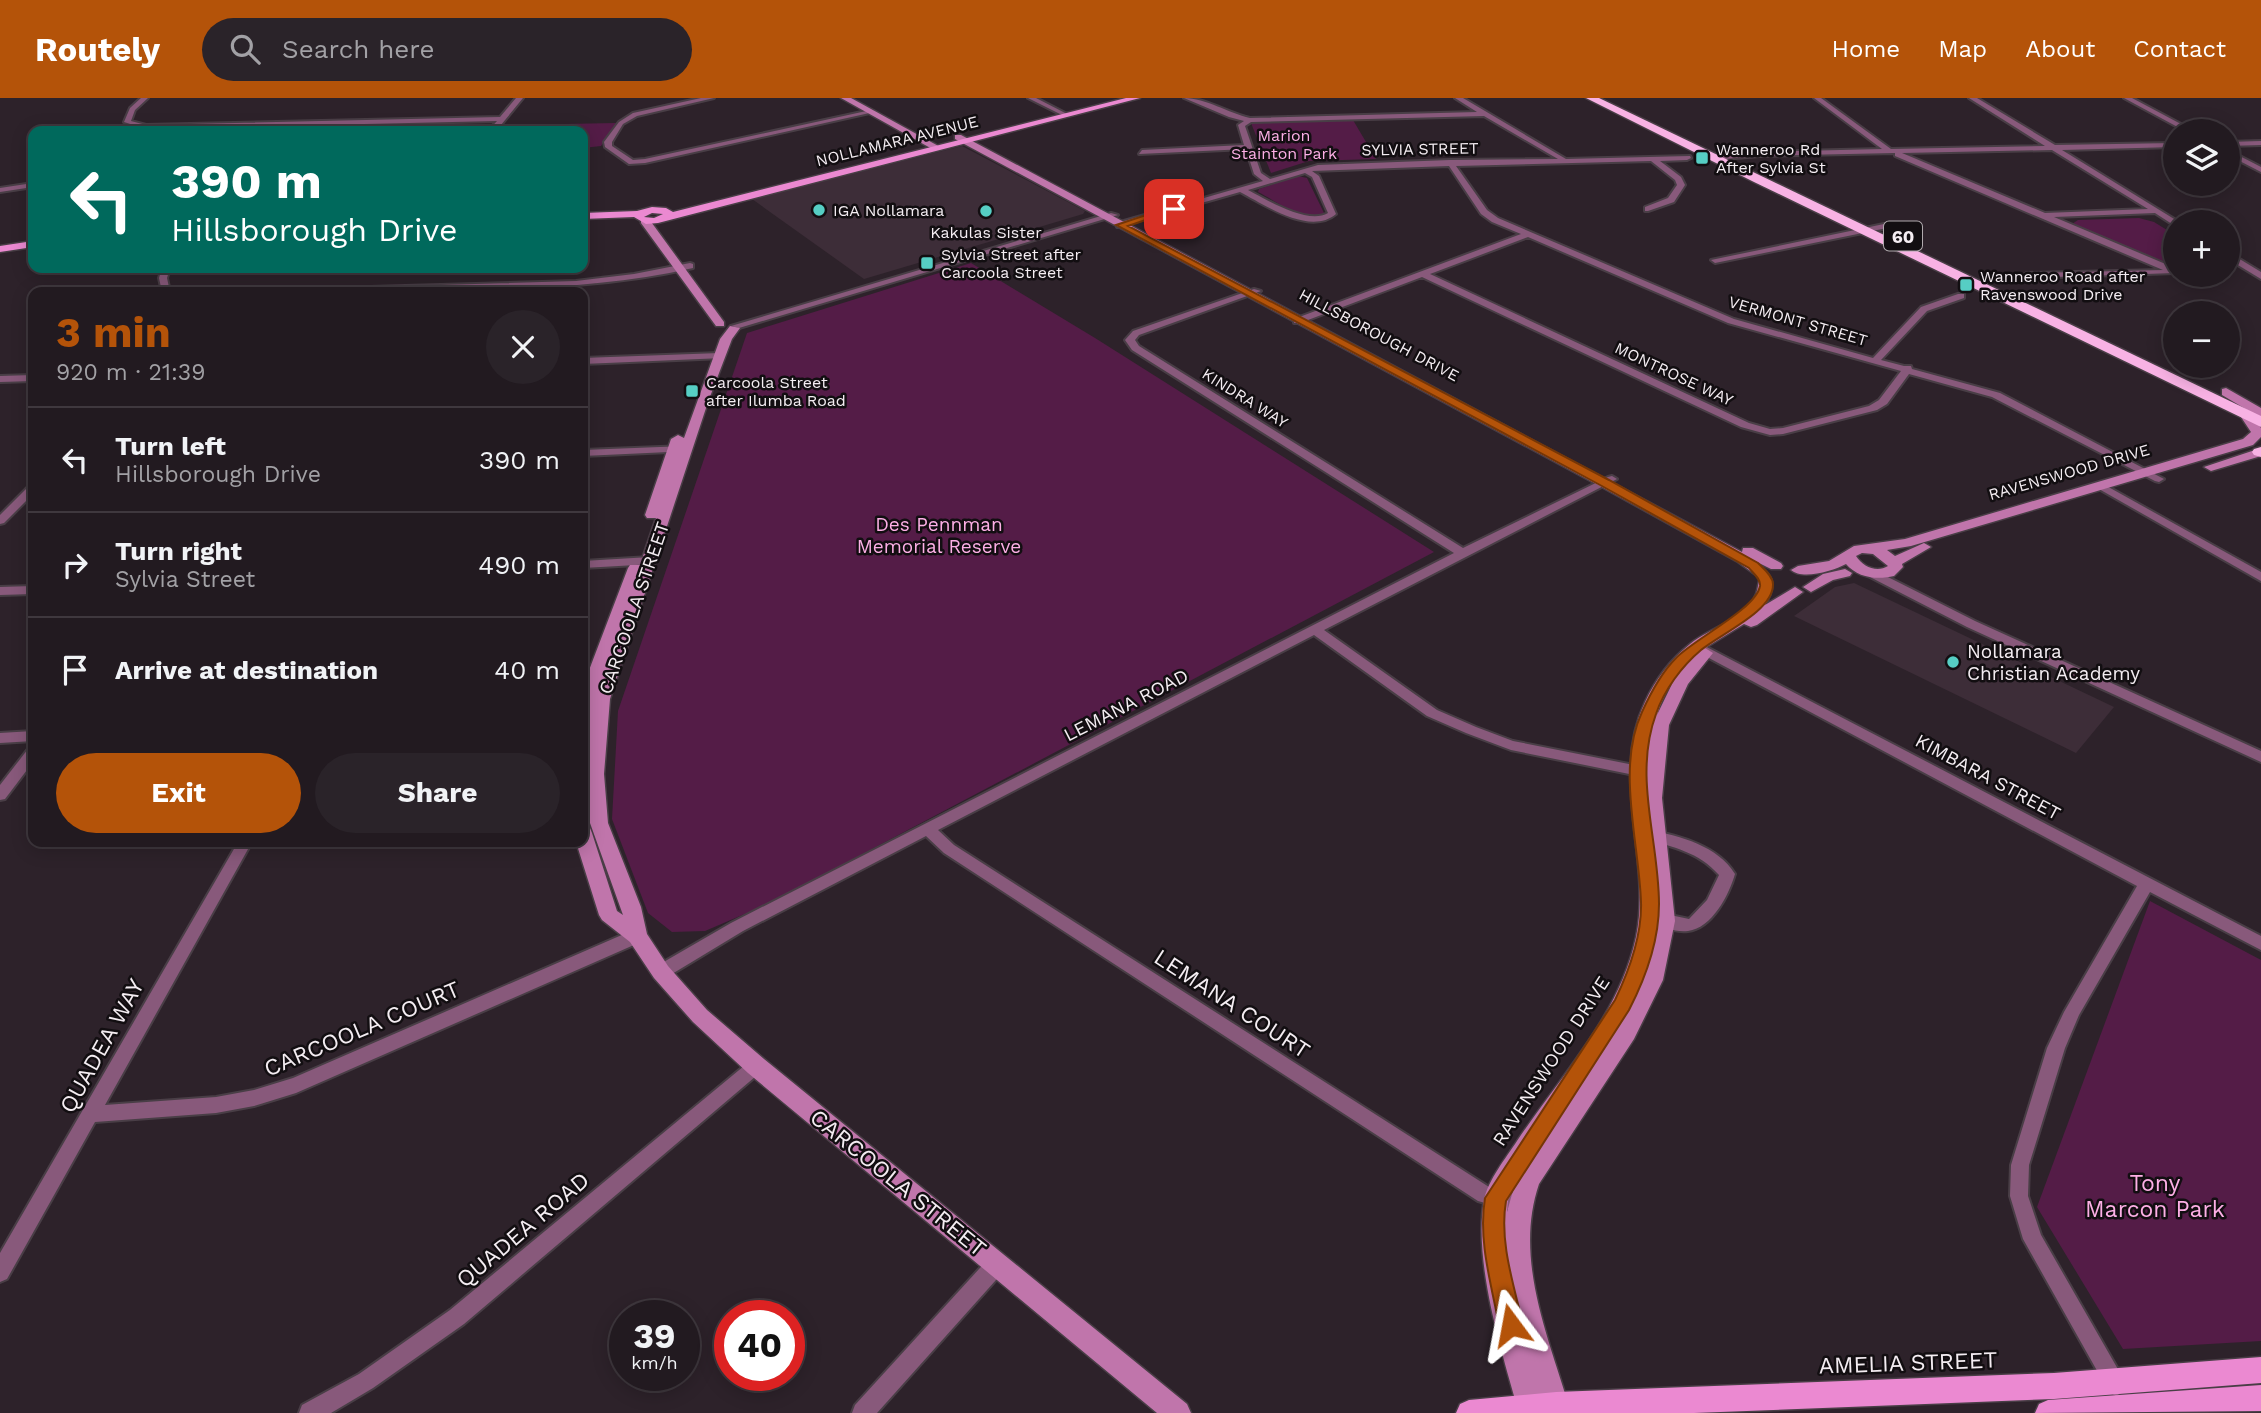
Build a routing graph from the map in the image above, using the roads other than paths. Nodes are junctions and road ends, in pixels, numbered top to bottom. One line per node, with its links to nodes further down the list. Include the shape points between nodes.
1 (145, 98): 21 (street, via 132,109 127,122)
2 (520, 98): 18 (street)
3 (711, 98): 15 (street, via 626,118 609,147 632,162)
4 (845, 98): 15 (street)
5 (1031, 98): 16 (street)
6 (1119, 98): 16 (main road, NOLLAMARA AVENUE)
7 (1136, 98): 16 (main road, NOLLAMARA AVENUE)
8 (1187, 98): 20 (street)
9 (1458, 98): 17 (street)
10 (1591, 98): 37 (highway, 60)
11 (1618, 98): 33 (highway, 60)
12 (1816, 98): 32 (street)
13 (1972, 98): 30 (street)
14 (2127, 98): 19 (street)
15 (871, 112): 28 (street)
16 (1063, 114): 24 (main road, NOLLAMARA AVENUE)
17 (1484, 114): 20 (street); 36 (street)
18 (502, 119): 22 (street); 23 (street)
19 (2167, 119)
20 (1250, 120): 29 (street, via 1241,125)
21 (142, 126)
22 (190, 126)
23 (496, 126)
24 (965, 138): 28 (main road, NOLLAMARA AVENUE); 53 (street, HILLSBOROUGH DRIVE)
25 (2261, 143): 26 (street)
26 (2240, 144)
27 (2163, 145): 30 (street)
28 (930, 147): 50 (main road, NOLLAMARA AVENUE)
29 (1248, 147): 31 (street); 42 (street, via 1258,174)
30 (2054, 149): 32 (street); 47 (street)
31 (1142, 152)
32 (1893, 152): 33 (street); 49 (street)
33 (1739, 157): 37 (street); 54 (highway, 60)
34 (1652, 158): 35 (street, SYLVIA STREET); 36 (street, SYLVIA STREET); 46 (street, via 1681,185 1671,200)
35 (1687, 158)
36 (1563, 159): 39 (street, SYLVIA STREET)
37 (1714, 159): 55 (highway, 60)
38 (2240, 159): 41 (street)
39 (1450, 162): 40 (street, SYLVIA STREET); 57 (street, VERMONT STREET, via 1485,212)
40 (1304, 170): 42 (street, SYLVIA STREET); 44 (street, via 1315,176 1330,218 1304,219)
41 (2261, 170)
42 (1268, 181): 44 (street, SYLVIA STREET)
43 (28, 186): 45 (street)
44 (1240, 189): 53 (street, SYLVIA STREET)
45 (0, 190)
46 (1648, 209)
47 (2158, 211): 48 (street); 49 (street)
48 (2163, 214)
49 (2044, 215): 62 (street)
50 (664, 216): 52 (main road, NOLLAMARA AVENUE); 56 (street)
51 (588, 218): 52 (main road)
52 (641, 218): 56 (street)
53 (1113, 218): 72 (street, HILLSBOROUGH DRIVE); 75 (street, SYLVIA STREET)
54 (1884, 226): 55 (street); 82 (highway, 60)
55 (1860, 231): 60 (street); 83 (highway, 60)
56 (662, 234): 63 (street)
57 (1529, 234): 68 (street); 77 (street, VERMONT STREET, via 1731,321)
58 (28, 243): 59 (main road)
59 (0, 247)
60 (1715, 260)
61 (2240, 263): 65 (street)
62 (2163, 266)
63 (685, 267): 71 (street, via 576,284); 75 (street)
64 (2240, 269): 65 (street)
65 (2250, 269): 66 (street); 70 (street)
66 (2261, 269)
67 (2163, 271): 69 (street)
68 (1422, 274): 74 (street); 79 (street, MONTROSE WAY, via 1755,429 1783,431 1873,408 1883,402)
69 (2028, 276)
70 (2261, 276)
71 (473, 287)
72 (1252, 293): 74 (street, HILLSBOROUGH DRIVE); 94 (street, KINDRA WAY, via 1136,333 1130,341)
73 (1961, 296): 77 (street, via 1924,309)
74 (1303, 319): 89 (street, HILLSBOROUGH DRIVE)
75 (729, 325): 76 (street, CARCOOLA STREET)
76 (714, 356): 78 (street); 85 (street, CARCOOLA STREET)
77 (1875, 360): 79 (street, VERMONT STREET)
78 (588, 361)
79 (1908, 368): 88 (street, VERMONT STREET, via 1996,394)
80 (28, 378): 81 (street)
81 (0, 379)
82 (2261, 411)
83 (2245, 414): 84 (highway, 60); 88 (street, RAVENSWOOD DRIVE, via 2258,433 2255,438)
84 (2261, 422)
85 (681, 449): 87 (street); 96 (street, CARCOOLA STREET)
86 (2261, 452): 88 (street, RAVENSWOOD DRIVE)
87 (588, 453)
88 (2154, 477): 90 (street, RAVENSWOOD DRIVE)
89 (1609, 481): 94 (street, LEMANA ROAD); 102 (street, HILLSBOROUGH DRIVE)
90 (2108, 489): 93 (street, RAVENSWOOD DRIVE, via 1906,544); 97 (street, RAVENSWOOD DRIVE, via 1924,547); 103 (street)
91 (28, 493): 92 (street)
92 (0, 522)
93 (1865, 549): 95 (street, RAVENSWOOD DRIVE); 97 (street, via 1882,553)
94 (1463, 553): 109 (street, LEMANA ROAD)
95 (1849, 556): 100 (street, via 1831,565); 101 (street, via 1853,565)
96 (642, 564): 98 (street); 99 (street); 111 (street, CARCOOLA STREET, via 608,680)
97 (1895, 564): 101 (street, RAVENSWOOD DRIVE, via 1889,573); 108 (street)
98 (588, 565)
99 (588, 570)
100 (1798, 570): 102 (street); 104 (street, via 1810,579)
101 (1870, 573): 104 (street, via 1835,574); 108 (street)
102 (1769, 574): 107 (street, via 1778,589); 110 (street, RAVENSWOOD DRIVE, via 1756,606)
103 (2261, 577)
104 (1811, 587): 107 (street, RAVENSWOOD DRIVE)
105 (28, 590): 106 (street)
106 (0, 591)
107 (1795, 592): 110 (street, RAVENSWOOD DRIVE)
108 (1944, 608): 114 (street)
109 (1316, 630): 116 (street, via 1433,713 1511,744); 118 (street, LEMANA ROAD)
110 (1701, 649): 116 (street, RAVENSWOOD DRIVE, via 1668,703); 122 (street, KIMBARA STREET)
111 (588, 719): 124 (street, CARCOOLA STREET, via 599,823 631,907)
112 (28, 736): 113 (street)
113 (0, 738)
114 (2261, 757)
115 (28, 759): 117 (street)
116 (1645, 773): 119 (street, RAVENSWOOD DRIVE)
117 (0, 795)
118 (927, 829): 126 (street, LEMANA ROAD, via 737,927); 129 (street, LEMANA COURT, via 949,849)
119 (1649, 835): 123 (street, RAVENSWOOD DRIVE, via 1665,901); 123 (street, via 1686,845 1717,862 1727,874 1725,886 1698,922 1689,925)
120 (241, 847): 128 (street, QUADEA WAY)
121 (587, 847): 124 (street, CARCOOLA STREET, via 609,915)
122 (2147, 883): 125 (street, KIMBARA STREET); 134 (street, via 2072,1012 2056,1048 2020,1165 2019,1196 2033,1239)
123 (1657, 919): 129 (street, RAVENSWOOD DRIVE, via 1622,1005); 130 (street, RAVENSWOOD DRIVE, via 1653,979 1626,1033 1529,1179)
124 (637, 936): 126 (street, CARCOOLA STREET); 128 (street, CARCOOLA COURT, via 296,1085 216,1105)
125 (2261, 944)
126 (662, 972): 127 (street, CARCOOLA STREET, via 699,1016)
127 (755, 1066): 131 (street, CARCOOLA STREET); 141 (street, QUADEA ROAD, via 457,1317 366,1381)
128 (92, 1114): 132 (street, QUADEA WAY)
129 (1496, 1198): 130 (street, LEMANA COURT); 139 (street, RAVENSWOOD DRIVE, via 1494,1242)
130 (1520, 1204): 139 (street, RAVENSWOOD DRIVE, via 1517,1248)
131 (997, 1264): 142 (street); 143 (street, CARCOOLA STREET)
132 (0, 1272)
133 (2261, 1370): 134 (main road, AMELIA STREET)
134 (2114, 1381): 135 (main road, AMELIA STREET); 138 (street)
135 (2082, 1384): 136 (main road, AMELIA STREET); 140 (street)
136 (2054, 1385): 139 (main road, AMELIA STREET); 145 (street)
137 (2261, 1398): 138 (main road)
138 (2130, 1408): 140 (main road)
139 (1544, 1410): 144 (main road)
140 (2097, 1412): 145 (main road)
141 (310, 1413)
142 (863, 1413)
143 (1178, 1413)
144 (1469, 1413)
145 (2061, 1413)

